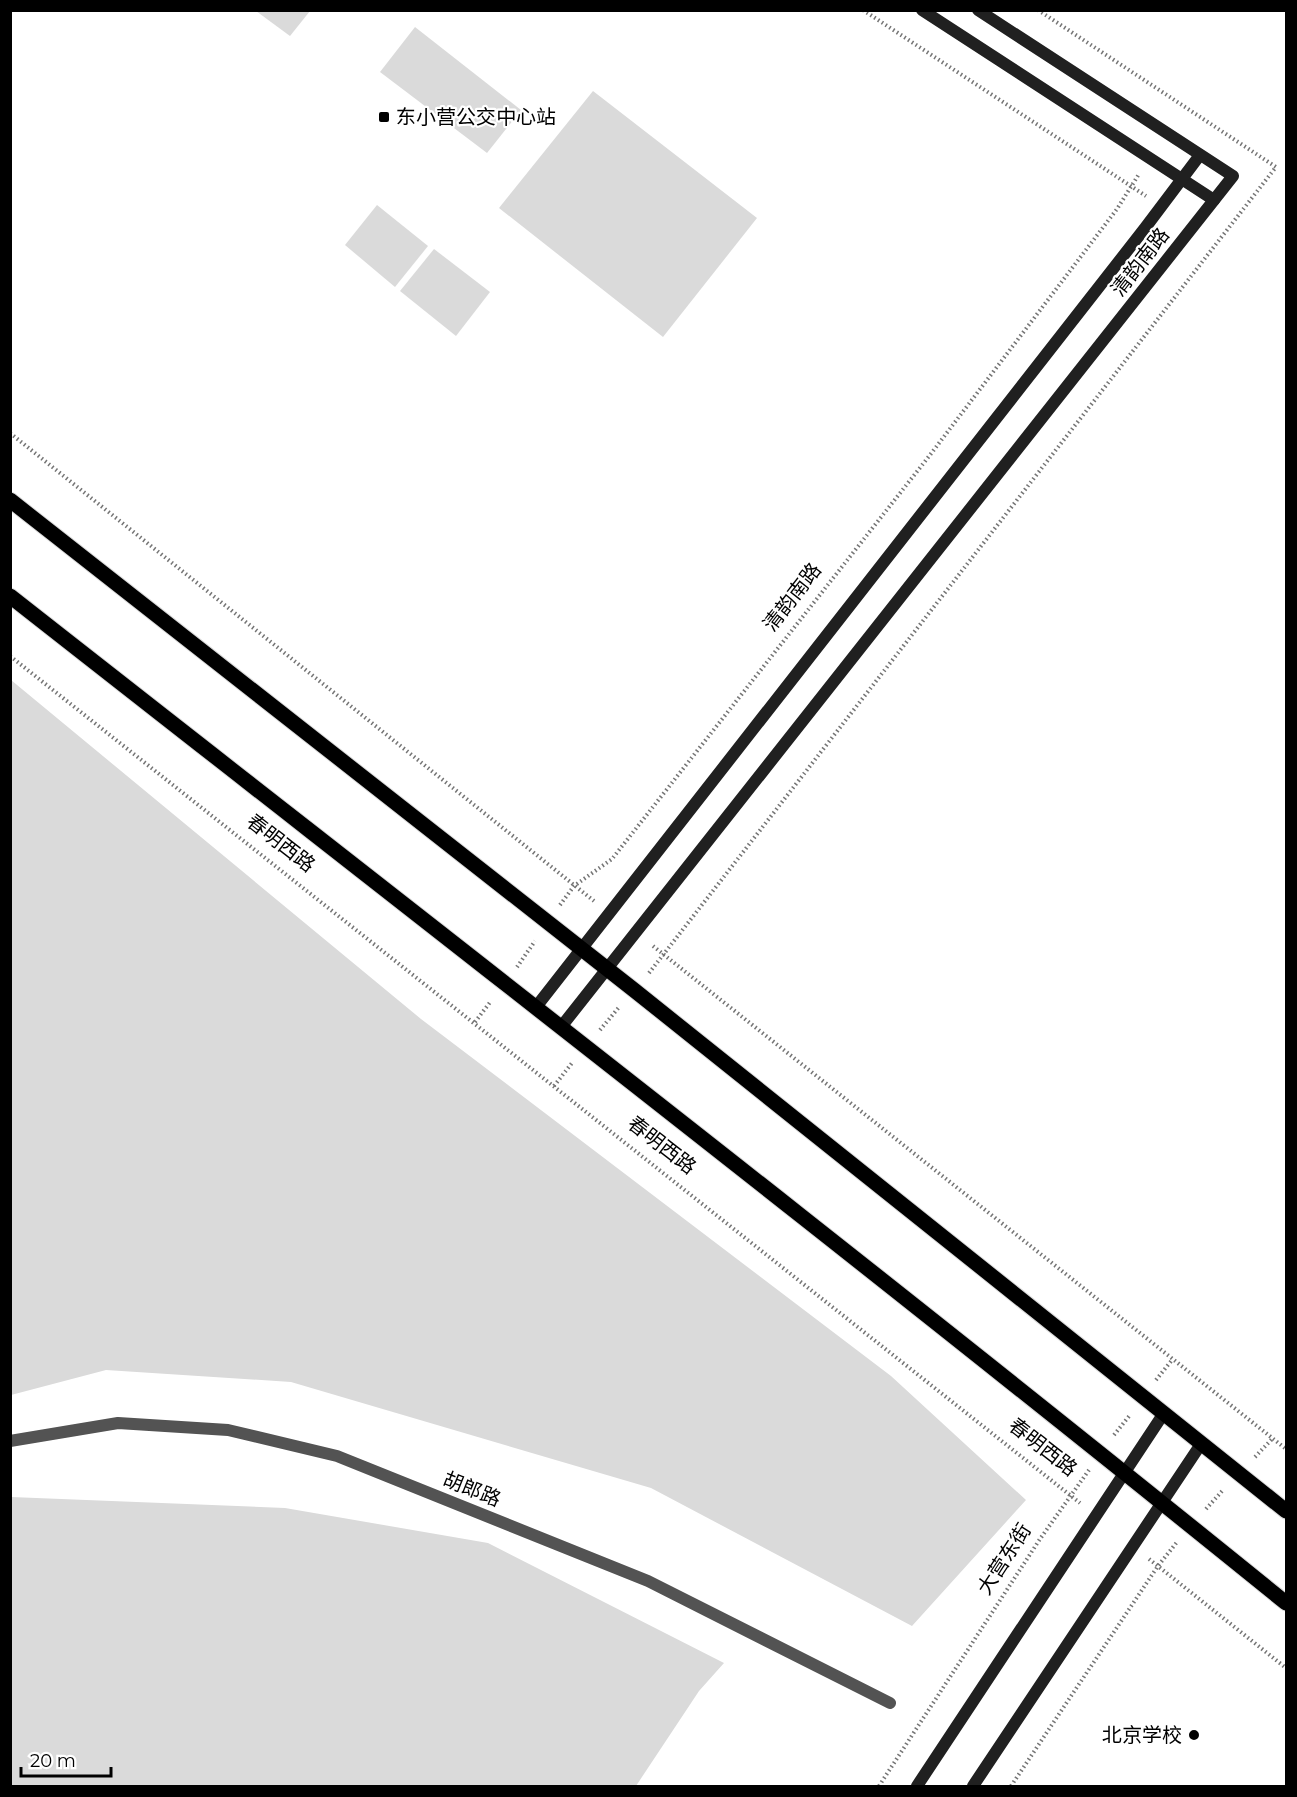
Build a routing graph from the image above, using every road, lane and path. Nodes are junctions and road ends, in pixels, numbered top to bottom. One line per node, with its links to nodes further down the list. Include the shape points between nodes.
1 (862, 10): 9 (path, 清韵南路)
2 (922, 10): 7 (main road)
3 (978, 10): 5 (main road, 清韵南路)
4 (1181, 104): 5 (path)
5 (1164, 131): 6 (main road, 清韵南路)
6 (1200, 154): 8 (main road, 清韵南路); 10 (main road, 清韵南路, via 1233,176)
7 (1147, 158): 8 (main road); 9 (path, 清韵南路)
8 (1181, 180): 10 (main road); 11 (main road, 清韵南路)
9 (1132, 187): 11 (path, 清韵南路); 17 (path, 清韵南路, via 930,455 612,859 574,886)
10 (1214, 200): 12 (main road, 清韵南路)
11 (1161, 206): 18 (main road, 清韵南路)
12 (1192, 228): 13 (path, 清韵南路); 19 (main road, 清韵南路)
13 (1215, 243)
14 (10, 500): 17 (main road)
15 (10, 596): 20 (main road, 春明西路)
16 (10, 656): 22 (path, 春明西路)
17 (548, 922): 18 (main road); 20 (path, 清韵南路)
18 (581, 948): 19 (main road); 21 (main road, 清韵南路)
19 (607, 968): 23 (main road, 清韵南路); 25 (main road)
20 (505, 984): 21 (main road, 春明西路); 22 (path, 清韵南路)
21 (536, 1007): 23 (main road, 春明西路)
22 (475, 1022): 33 (path, 春明西路)
23 (561, 1027): 30 (main road, 春明西路)
24 (1172, 1360): 25 (path, 大营东街)
25 (1143, 1397): 26 (main road); 30 (path, 大营东街)
26 (1164, 1413): 29 (main road); 31 (main road)
27 (1273, 1438): 32 (path)
28 (10, 1441): 42 (street, 胡郎路, via 118,1423 228,1430 337,1456 648,1581)
29 (1201, 1444): 32 (main road); 34 (main road)
30 (1101, 1453): 31 (main road, 春明西路); 33 (path, 大营东街)
31 (1125, 1473): 34 (main road, 春明西路); 36 (main road)
32 (1239, 1473): 35 (main road); 37 (path)
33 (1071, 1496): 36 (path, 春明西路); 43 (path, 大营东街)
34 (1162, 1502): 37 (main road, 春明西路); 38 (main road)
35 (1287, 1511)
36 (1096, 1516): 44 (main road)
37 (1191, 1526): 39 (path); 40 (main road, 春明西路)
38 (1133, 1546): 39 (path); 45 (main road)
39 (1158, 1566): 41 (path); 46 (path)
40 (1287, 1603)
41 (1287, 1668)
42 (890, 1703)
43 (879, 1786)
44 (917, 1786)
45 (973, 1786)
46 (1011, 1786)

